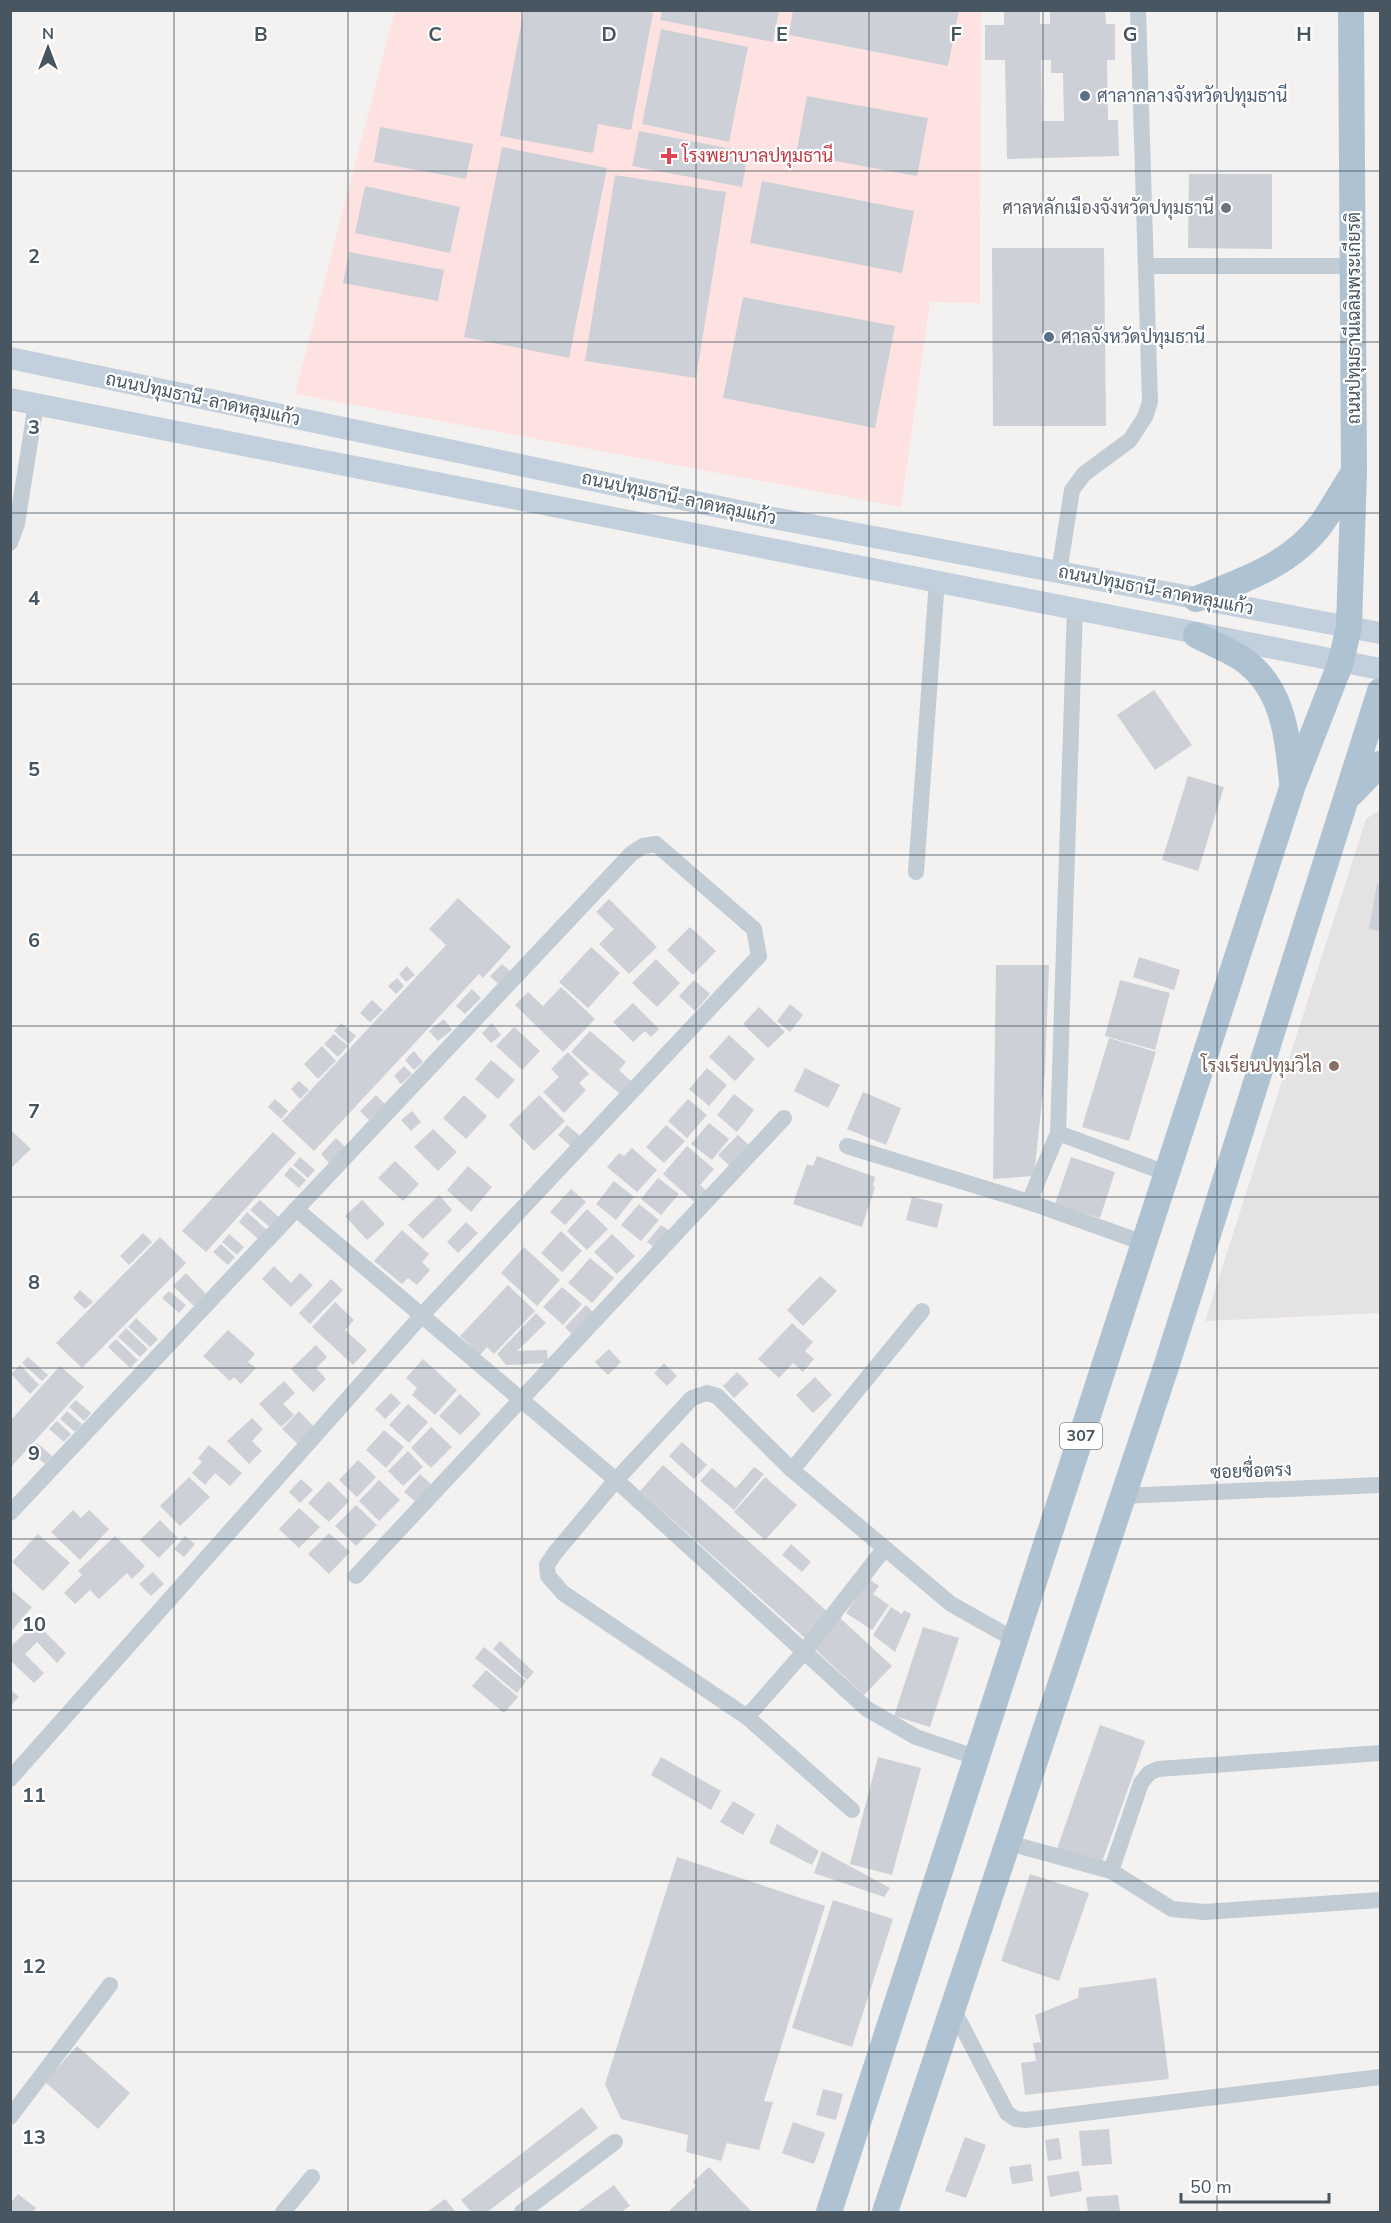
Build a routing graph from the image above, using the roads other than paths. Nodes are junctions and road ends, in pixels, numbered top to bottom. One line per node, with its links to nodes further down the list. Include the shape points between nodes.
1 (1138, 10): 3 (street)
2 (1351, 10): 4 (main road, ถนนปทุมธานีเฉลิมพระเกียรติ)
3 (1146, 266): 4 (street); 10 (street, via 1150,402 1130,440 1084,474 1072,490)
4 (1353, 266): 8 (main road, ถนนปทุมธานีเฉลิมพระเกียรติ)
5 (10, 358): 10 (main road, ถนนปทุมธานี-ลาดหลุมแก้ว, via 768,517)
6 (10, 399): 7 (main road, ถนนปทุมธานี-ลาดหลุมแก้ว)
7 (36, 404): 9 (street, via 17,524); 11 (main road, ถนนปทุมธานี-ลาดหลุมแก้ว)
8 (1354, 472): 12 (main road, via 1304,543 1255,576); 14 (main road, ถนนปทุมธานีเฉลิมพระเกียรติ)
9 (10, 543)
10 (1059, 572): 12 (main road, ถนนปทุมธานี-ลาดหลุมแก้ว)
11 (937, 580): 13 (main road, ถนนปทุมธานี-ลาดหลุมแก้ว); 23 (street)
12 (1196, 598): 14 (main road, ถนนปทุมธานี-ลาดหลุมแก้ว)
13 (1075, 608): 16 (main road, ถนนปทุมธานี-ลาดหลุมแก้ว); 25 (street)
14 (1349, 626): 15 (main road, ถนนปทุมธานี-ลาดหลุมแก้ว); 17 (main road, ถนนปทุมธานีเฉลิมพระเกียรติ)
15 (1380, 633)
16 (1196, 635): 17 (main road, ถนนปทุมธานี-ลาดหลุมแก้ว); 21 (main road, via 1242,659 1266,683 1284,718)
17 (1341, 662): 18 (main road, ถนนปทุมธานี-ลาดหลุมแก้ว); 21 (main road, 307)
18 (1380, 669)
19 (1380, 691): 22 (main road)
20 (1380, 764): 22 (main road)
21 (1293, 785): 27 (main road, 307)
22 (1348, 798): 37 (main road)
23 (916, 872)
24 (784, 1118): 33 (street)
25 (1058, 1133): 27 (street); 28 (street)
26 (847, 1146): 28 (street)
27 (1166, 1173): 30 (main road, 307)
28 (1029, 1202): 30 (street)
29 (296, 1209): 32 (street); 32 (street, via 632,854 643,846 656,844 754,929 759,956); 38 (street)
30 (1144, 1243): 41 (main road, 307)
31 (922, 1311): 34 (street)
32 (423, 1314): 33 (street); 46 (street)
33 (522, 1400): 35 (street); 40 (street)
34 (792, 1470): 35 (street, via 717,1396 706,1393 692,1398); 39 (street)
35 (616, 1480): 42 (street); 43 (street, via 551,1559 546,1569 548,1576 563,1593)
36 (1380, 1485): 37 (street, ซอยซื่อตรง)
37 (1122, 1496): 48 (main road)
38 (10, 1513)
39 (885, 1548): 41 (street, via 951,1604); 42 (street)
40 (356, 1576)
41 (1015, 1640): 45 (main road, 307)
42 (803, 1653): 43 (street); 45 (street, via 867,1709 916,1737)
43 (747, 1718): 47 (street)
44 (1380, 1753): 49 (street, via 1158,1769 1141,1783)
45 (975, 1757): 59 (main road, 307)
46 (11, 1779)
47 (852, 1810)
48 (1009, 1843): 49 (street); 52 (main road)
49 (1111, 1871): 50 (street, via 1172,1909 1187,1911)
50 (1380, 1900)
51 (110, 1985): 54 (street)
52 (952, 2007): 53 (street, via 1007,2113 1016,2119); 60 (main road)
53 (1380, 2078)
54 (10, 2117)
55 (615, 2142): 58 (street)
56 (312, 2177): 57 (street)
57 (283, 2212)
58 (522, 2212)
59 (829, 2212)
60 (885, 2212)

